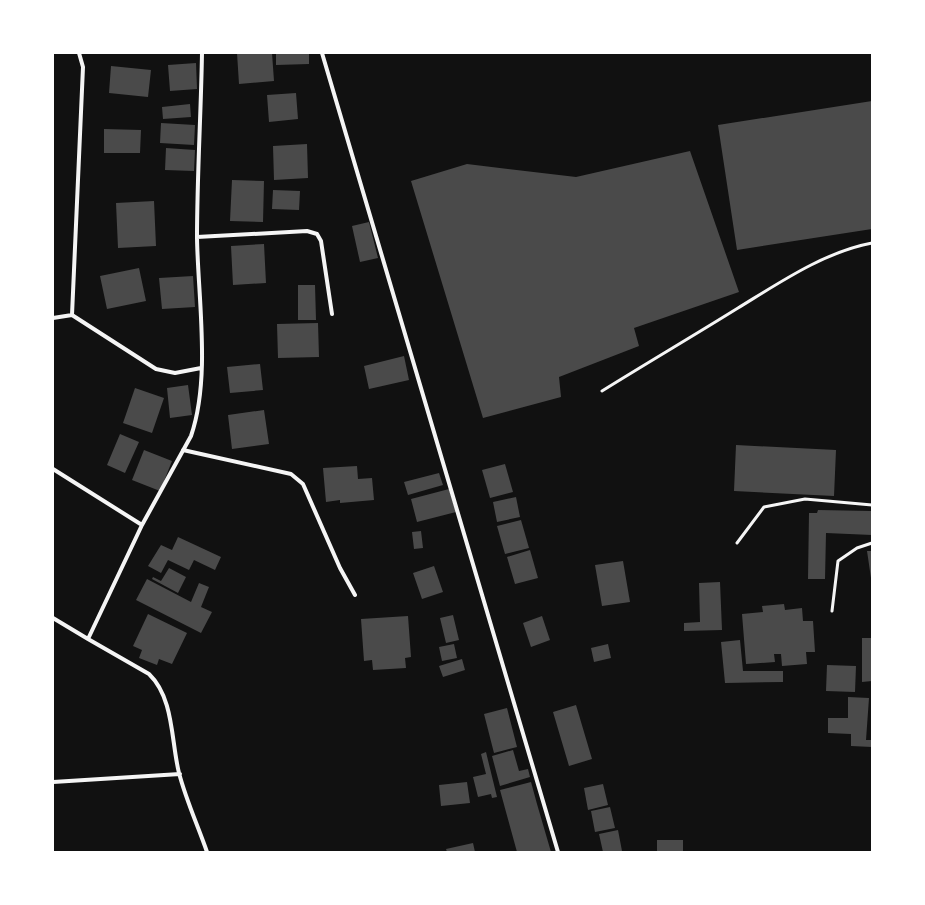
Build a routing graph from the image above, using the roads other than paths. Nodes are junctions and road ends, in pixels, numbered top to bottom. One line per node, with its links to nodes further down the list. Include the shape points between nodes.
1 (79, 53): 7 (street, via 83,67)
2 (202, 53): 4 (street)
3 (322, 53): 24 (street)
4 (197, 237): 6 (street, via 307,231 317,234 321,241); 9 (street)
5 (872, 243): 10 (lane, via 831,255 769,289)
6 (332, 314)
7 (72, 315): 8 (street); 9 (street, via 156,369 175,373)
8 (53, 318)
9 (201, 368): 11 (street, via 194,427)
10 (602, 391)
11 (183, 450): 14 (street); 17 (street, via 291,474 303,484 340,568)
12 (53, 469): 14 (street)
13 (872, 505): 15 (lane, via 805,499 764,507)
14 (142, 525): 20 (street)
15 (737, 543)
16 (872, 543): 18 (lane, via 857,548 838,561)
17 (355, 595)
18 (832, 611)
19 (53, 618): 20 (street)
20 (88, 639): 21 (street, via 149,674 156,682 166,705)
21 (180, 774): 22 (street); 23 (street)
22 (53, 782)
23 (206, 852)
24 (558, 852)

